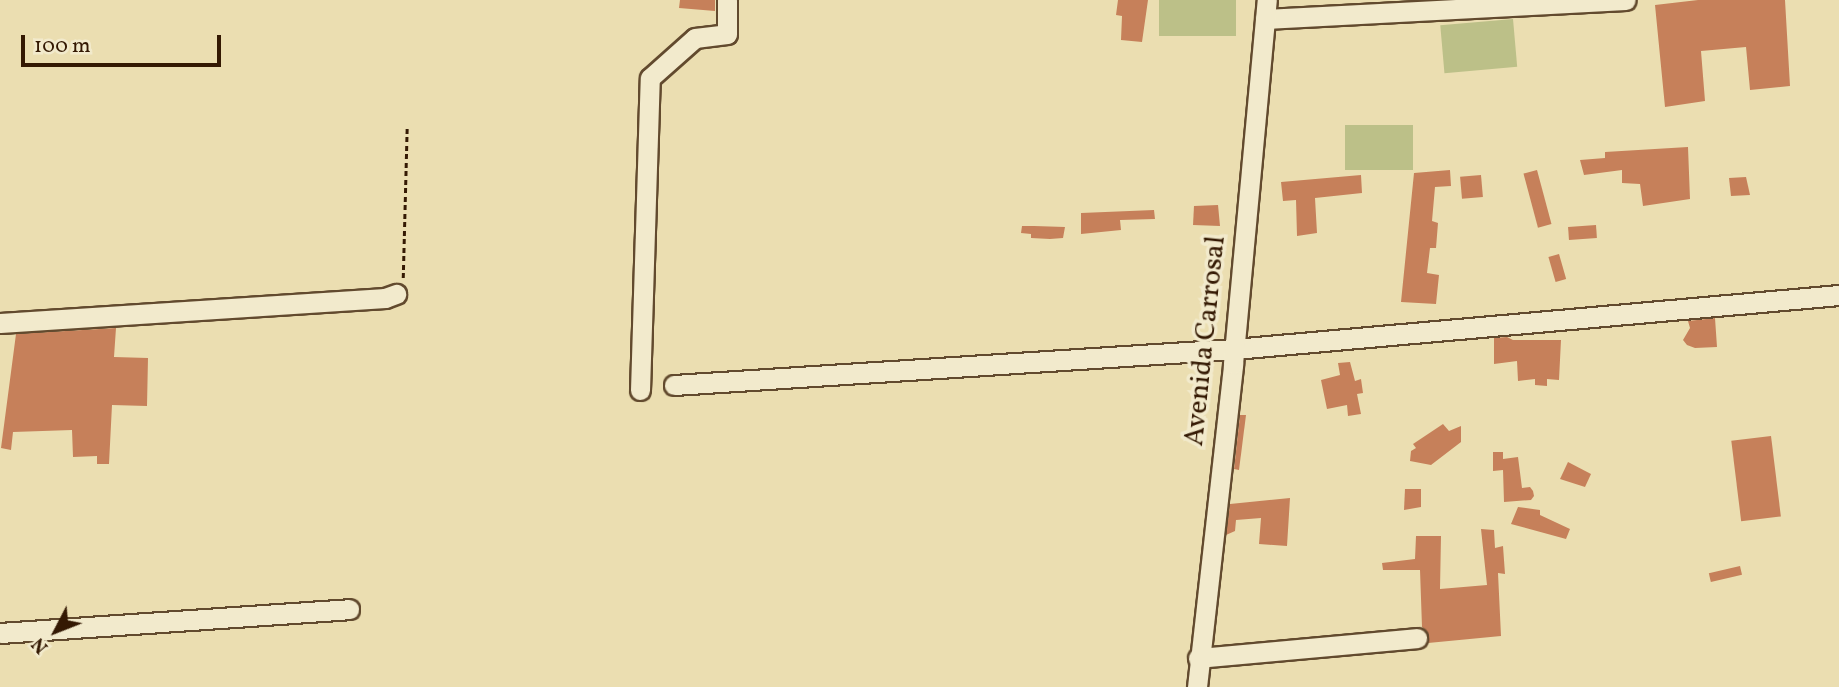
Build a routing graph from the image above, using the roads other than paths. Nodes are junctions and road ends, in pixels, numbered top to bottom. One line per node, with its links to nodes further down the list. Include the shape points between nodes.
1 (727, 0): 9 (street, via 727,34 695,38 650,78)
2 (1625, 0): 3 (street)
3 (1266, 9): 7 (street, Avenida Carrosal)
4 (396, 294): 6 (street)
5 (1839, 295): 7 (street)
6 (0, 323)
7 (1234, 349): 8 (street); 13 (street, Avenida Carrosal)
8 (674, 386)
9 (640, 390)
10 (349, 609): 11 (street)
11 (0, 633)
12 (1417, 638): 13 (street)
13 (1198, 658): 14 (street, Avenida Carrosal)
14 (1197, 687)

